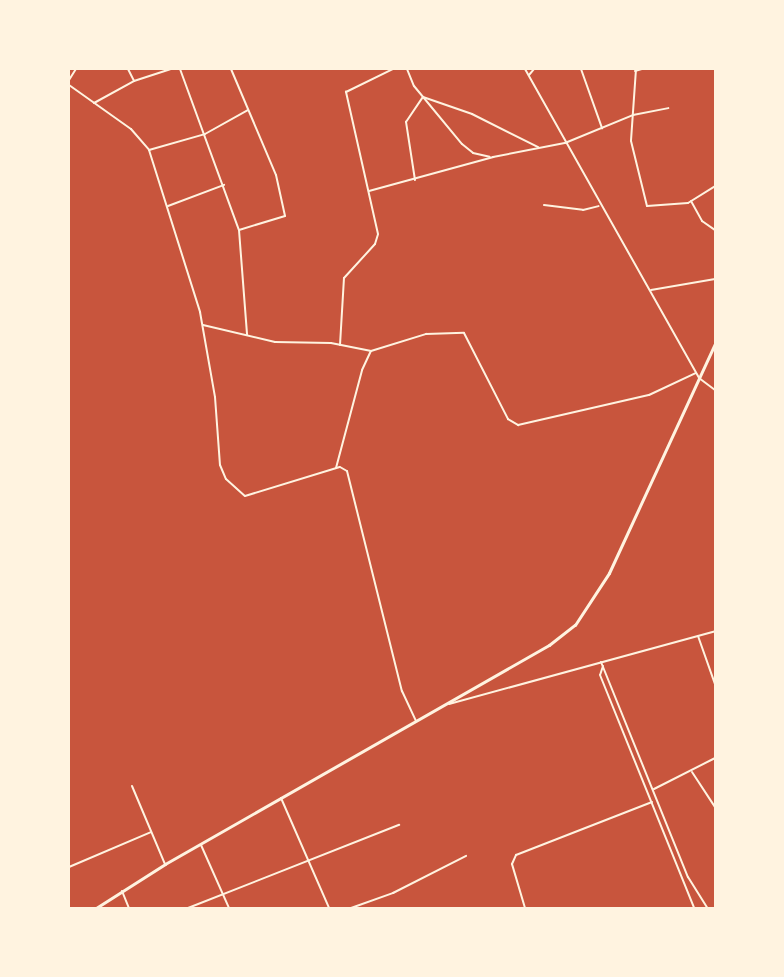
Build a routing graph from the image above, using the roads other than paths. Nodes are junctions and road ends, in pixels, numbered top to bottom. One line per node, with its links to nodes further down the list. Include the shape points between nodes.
1 (76, 69): 14 (street)
2 (128, 69): 15 (street)
3 (170, 69): 15 (street)
4 (180, 69): 23 (street)
5 (231, 69): 20 (street)
6 (393, 69): 31 (street, via 346,92)
7 (407, 69): 17 (street)
8 (525, 69): 13 (street)
9 (534, 69): 13 (street)
10 (581, 69): 22 (street)
11 (642, 69): 12 (street)
12 (635, 70): 21 (street)
13 (529, 75): 24 (street)
14 (69, 80)
15 (134, 81): 18 (street)
16 (69, 85): 18 (street)
17 (423, 97): 25 (street, via 472,114); 27 (street, via 468,150); 28 (street, via 406,122)
18 (94, 103): 26 (street, via 130,129)
19 (668, 108): 21 (street)
20 (250, 109): 23 (street); 36 (street, via 278,184 285,216)
21 (633, 115): 22 (street); 32 (street, via 632,145 648,208)
22 (602, 128): 24 (street)
23 (205, 134): 26 (street); 29 (street)
24 (565, 143): 25 (street); 35 (street)
25 (538, 147): 27 (street)
26 (149, 150): 34 (street)
27 (493, 157): 28 (street)
28 (415, 180): 31 (street)
29 (224, 185): 34 (street); 36 (street)
30 (715, 186): 32 (street)
31 (369, 191): 43 (street, via 377,239 344,278)
32 (691, 201): 37 (street, via 702,221)
33 (544, 205): 35 (street, via 583,210)
34 (168, 206): 40 (street)
35 (599, 206): 39 (street)
36 (239, 230): 41 (street)
37 (715, 230)
38 (715, 279): 39 (street)
39 (651, 290): 45 (street)
40 (203, 325): 41 (street); 48 (street, via 220,465 230,485 245,496)
41 (247, 335): 43 (street, via 275,342)
42 (715, 344): 46 (street)
43 (340, 345): 44 (street)
44 (371, 351): 45 (street, via 426,334 464,333 508,419 518,425 649,395); 48 (street, via 362,370)
45 (696, 373): 46 (street)
46 (699, 378): 47 (street); 53 (street, via 609,573 585,614 549,645)
47 (715, 390)
48 (336, 468): 54 (street, via 347,471 402,691)
49 (715, 631): 50 (street)
50 (698, 636): 51 (street); 52 (street, via 700,651)
51 (602, 664): 53 (street); 58 (street); 60 (street, via 600,675)
52 (715, 684)
53 (449, 704): 54 (street)
54 (416, 721): 59 (street)
55 (715, 759): 56 (street)
56 (692, 772): 58 (street); 61 (street)
57 (132, 786): 63 (street)
58 (654, 789): 79 (street, via 688,877)
59 (281, 798): 64 (street); 66 (street)
60 (652, 802): 77 (street, via 516,855 512,864); 78 (street)
61 (715, 807)
62 (399, 825): 66 (street)
63 (152, 831): 67 (street); 68 (street)
64 (201, 844): 67 (street); 70 (street)
65 (466, 856): 76 (street)
66 (310, 863): 70 (street); 75 (street)
67 (165, 864): 69 (street)
68 (69, 867)
69 (122, 891): 71 (street); 72 (street)
70 (222, 894): 73 (street); 74 (street)
71 (96, 908)
72 (129, 908)
73 (188, 908)
74 (229, 908)
75 (329, 908)
76 (351, 908)
77 (525, 908)
78 (694, 908)
79 (707, 908)

